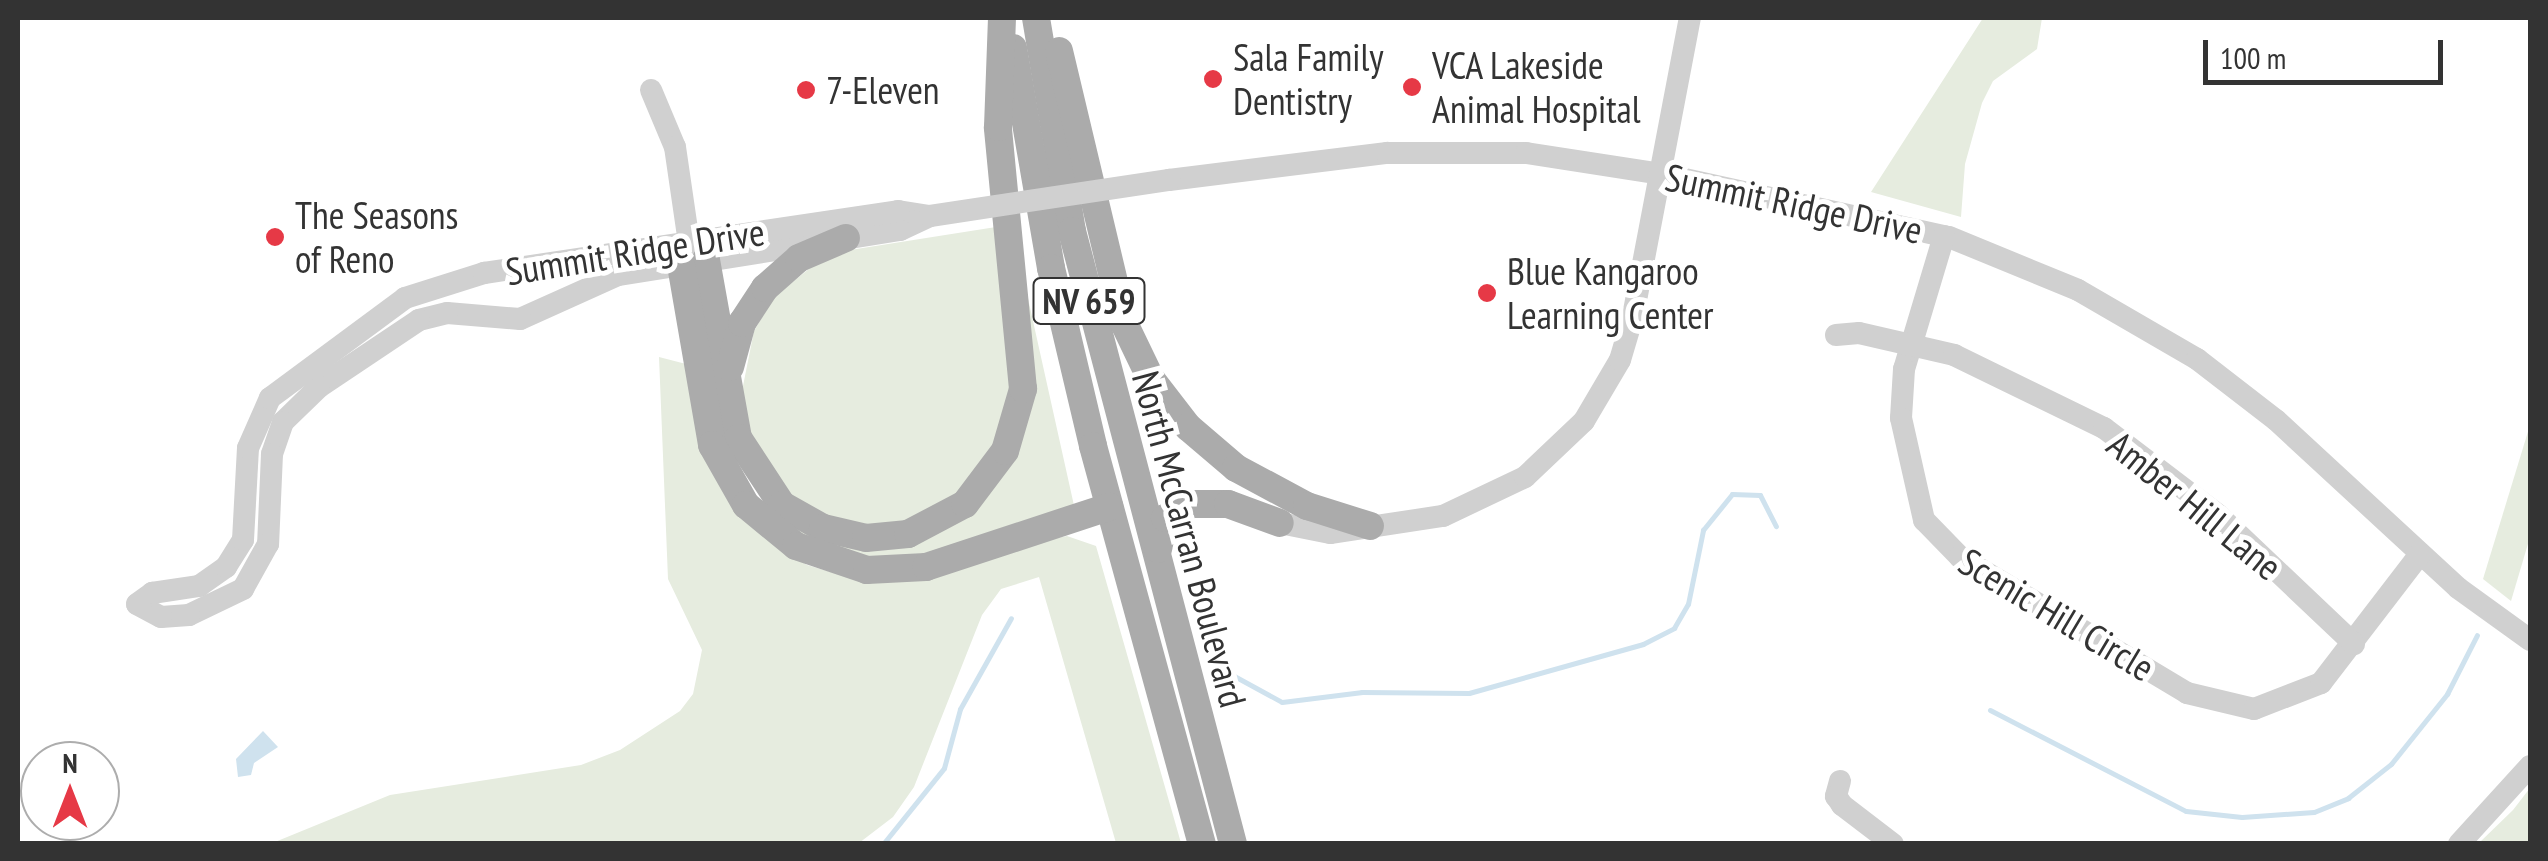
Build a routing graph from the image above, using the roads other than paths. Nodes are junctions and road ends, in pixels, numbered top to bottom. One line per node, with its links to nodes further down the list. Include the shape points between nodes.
1 (1005, 18): 13 (main road, via 998,127 1023,389 1015,426 992,474 965,504 930,526 887,537 846,535 801,518 771,494 748,460); 14 (main road, North McCarran Boulevard / NV 659, via 1051,268)
2 (1036, 18): 18 (main road, North McCarran Boulevard / NV 659, via 1072,231)
3 (1052, 18): 16 (main road, via 1116,294 1150,380 1188,427 1236,468 1307,506)
4 (1690, 18): 6 (street)
5 (651, 90): 10 (street, via 672,132)
6 (1662, 174): 7 (street, Summit Ridge Drive, bridge, via 1555,156 1438,150); 8 (street, Summit Ridge Drive); 16 (street, via 1627,337 1584,421 1541,464 1496,494 1443,516)
7 (930, 216): 9 (street, Summit Ridge Drive, via 900,230); 10 (street, Summit Ridge Drive, via 898,211)
8 (1944, 236): 12 (street, Scenic Hill Circle); 17 (street, Summit Ridge Drive, via 2078,290 2198,359 2276,420)
9 (846, 238): 10 (street, Summit Ridge Drive); 13 (main road, via 799,258 752,306 731,356)
10 (692, 256): 10 (street, Summit Ridge Drive, via 464,277 390,307 270,398 248,448 243,540 226,567 199,586 152,593 137,604 161,617 189,616 243,589 268,544 272,454 283,422 319,387 403,329 447,313 533,316 601,280); 13 (main road); 14 (main road, via 712,445 746,505 796,546 868,570 926,568)
11 (1836, 335): 12 (street, Amber Hill Lane)
12 (1910, 343): 20 (street, Amber Hill Lane, via 2001,374 2130,445 2217,514); 20 (street, Scenic Hill Circle, via 1901,418 1918,502 1932,534 1960,557 2186,692 2230,708 2254,709 2300,696 2335,670)
13 (732, 414)
14 (1109, 507): 23 (main road, North McCarran Boulevard / NV 659)
15 (1280, 523): 16 (street, via 1330,533); 18 (main road, via 1228,504 1176,510 1165,518 1157,540)
16 (1370, 526)
17 (2420, 554): 19 (street, Summit Ridge Drive); 20 (street, Scenic Hill Circle)
18 (1163, 580): 24 (main road, North McCarran Boulevard / NV 659)
19 (2530, 640)
20 (2354, 644)
21 (2530, 766): 26 (street)
22 (1840, 780): 25 (street, via 1836,796 1842,806)
23 (1202, 844)
24 (1233, 844)
25 (1893, 844)
26 (2460, 844)

